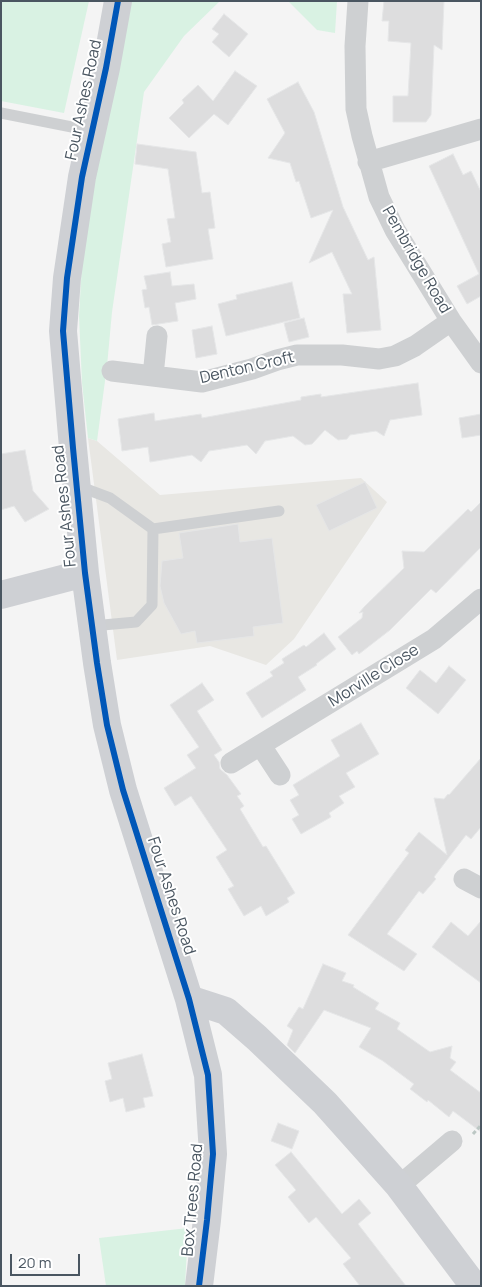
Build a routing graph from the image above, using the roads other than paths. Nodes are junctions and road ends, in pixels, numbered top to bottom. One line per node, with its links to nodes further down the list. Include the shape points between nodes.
1 (118, 1): 5 (street, Four Ashes Road)
2 (358, 1): 6 (street, Pembridge Road, via 354,46 356,109)
3 (1, 113): 5 (lane)
4 (481, 129): 6 (street)
5 (92, 131): 12 (street, Four Ashes Road, via 67,278 63,331)
6 (368, 162): 7 (street, Pembridge Road, via 379,197 395,230)
7 (451, 321): 9 (street, Pembridge Road); 11 (street, Denton Croft, via 415,346 395,356 379,359 297,355 202,382)
8 (157, 336): 11 (street)
9 (481, 363)
10 (112, 371): 11 (street, Denton Croft)
11 (153, 376)
12 (76, 485): 14 (lane, via 110,498); 15 (street, Four Ashes Road)
13 (279, 511): 14 (lane)
14 (153, 529): 18 (lane, via 152,605 136,622)
15 (85, 573): 16 (street); 18 (street, Four Ashes Road)
16 (1, 595)
17 (481, 599): 19 (street, Morville Close, via 434,639)
18 (92, 626): 22 (street, Four Ashes Road, via 107,725 123,790)
19 (261, 746): 20 (street, Morville Close); 21 (street)
20 (231, 763)
21 (280, 775)
22 (189, 999): 24 (street, via 226,1012 257,1038 325,1103); 25 (street, Box Trees Road, via 208,1075 213,1154)
23 (452, 1141): 24 (street)
24 (399, 1186): 26 (street)
25 (199, 1286)
26 (474, 1286)

